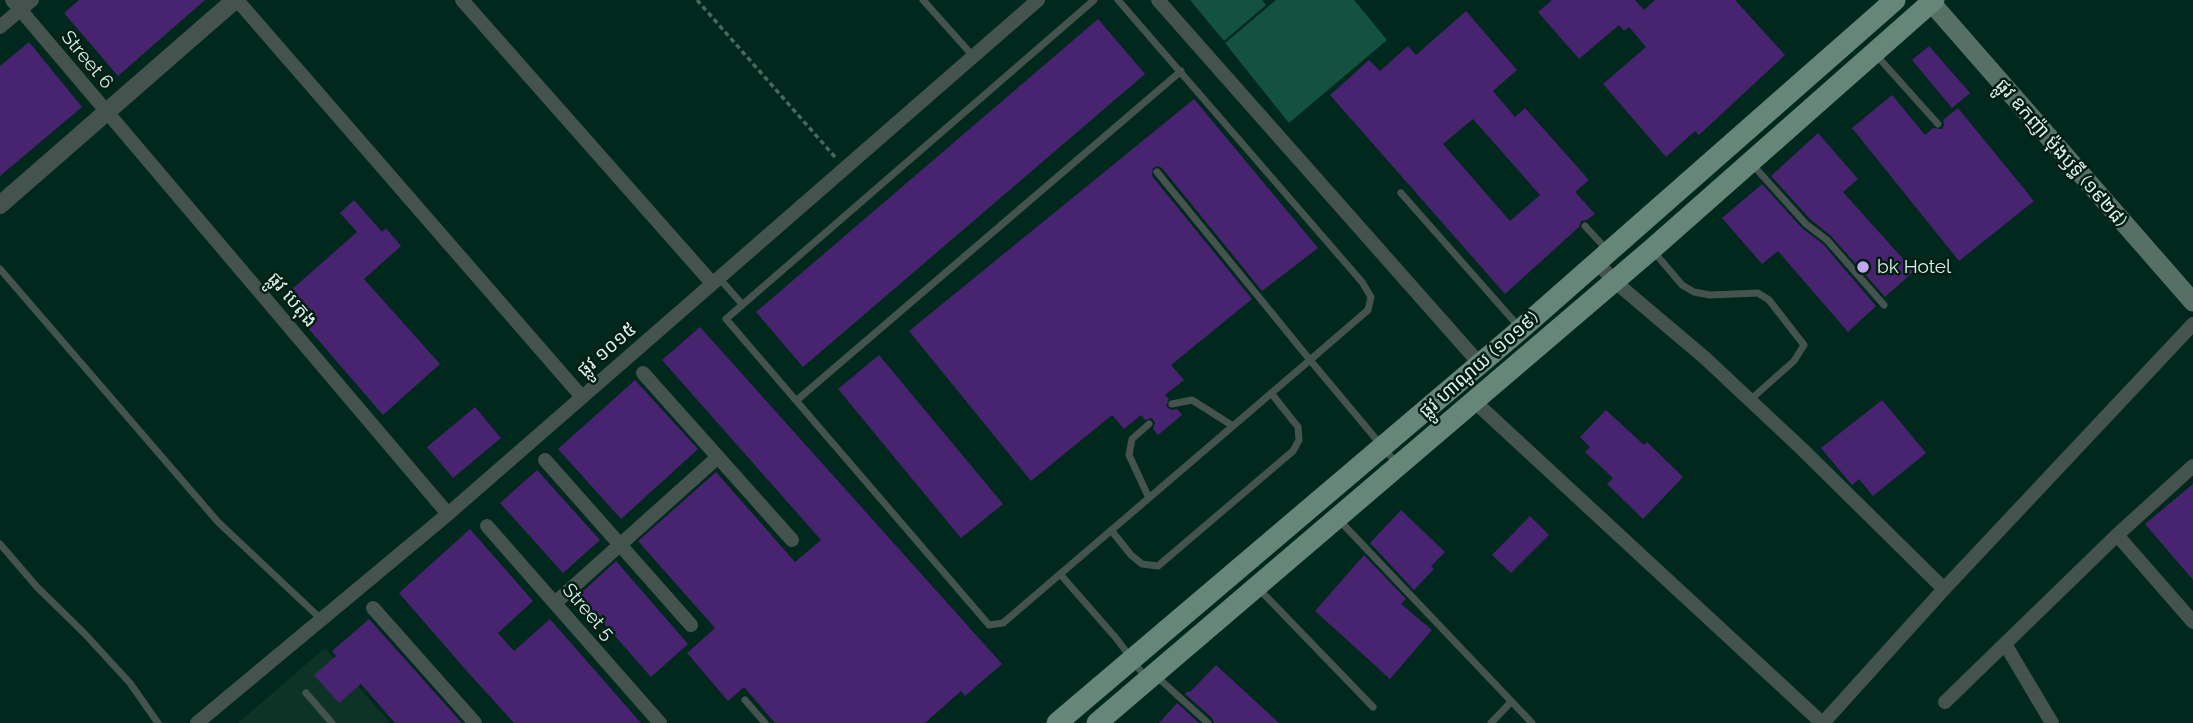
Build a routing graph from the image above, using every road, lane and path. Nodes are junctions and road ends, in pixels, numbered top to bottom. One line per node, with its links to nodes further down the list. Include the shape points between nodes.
1 (236, 0): 16 (street); 38 (street)
2 (462, 0): 27 (street)
3 (697, 0): 19 (path)
4 (923, 0): 14 (lane)
5 (1038, 0): 14 (street, ផ្លូវ ១០១៥)
6 (1094, 0): 30 (lane)
7 (1118, 0): 15 (lane)
8 (1158, 0): 35 (street)
9 (1895, 0): 25 (main road, ផ្លូវ ហាណូយ (១០១៩))
10 (1928, 1): 13 (main road, ផ្លូវ ហាណូយ (១០១៩)); 29 (main road, ផ្លូវ ឧកញ៉ា ម៉ុងឫទ្ធី (១៩២៨))
11 (21, 3): 12 (street); 16 (street, Street 6)
12 (0, 27)
13 (1874, 53): 17 (lane); 18 (main road, ផ្លូវ ហាណូយ (១០១៩))
14 (973, 57): 19 (street, ផ្លូវ ១០១៥)
15 (1181, 71): 34 (lane, via 1371,298 1368,310); 39 (lane)
16 (106, 112): 22 (street); 51 (street, ផ្លូវ បេតុង)
17 (1938, 124)
18 (1751, 162): 24 (main road, ផ្លូវ ហាណូយ (១០១៩)); 31 (lane)
19 (846, 169): 27 (street, ផ្លូវ ១០១៥)
20 (1157, 172): 34 (lane)
21 (1401, 193): 33 (lane)
22 (0, 205)
23 (1585, 226): 25 (lane)
24 (1652, 250): 28 (main road, ផ្លូវ ហាណូយ (១០១៩)); 40 (lane, via 1693,292 1758,293 1769,300 1804,345)
25 (1603, 256): 28 (street); 33 (main road, ផ្លូវ ហាណូយ (១០១៩))
26 (0, 269): 64 (lane, via 218,522)
27 (716, 281): 30 (lane); 38 (street, ផ្លូវ ១០១៥)
28 (1614, 281): 40 (street); 41 (main road, ផ្លូវ ហាណូយ (១០១៩))
29 (2193, 302)
30 (742, 304): 39 (lane, via 726,318)
31 (1884, 305)
32 (2193, 324): 61 (street)
33 (1521, 329): 35 (main road, ផ្លូវ ហាណូយ (១០១៩))
34 (1310, 360): 37 (lane); 45 (lane)
35 (1480, 364): 45 (main road, ផ្លូវ ហាណូយ (១០១៩))
36 (643, 373): 46 (street)
37 (1271, 393): 44 (lane); 54 (lane, via 1298,427 1299,440 1293,451 1158,566 1142,564)
38 (582, 397): 51 (street, ផ្លូវ ១០១៥)
39 (797, 400): 59 (lane, via 989,625 1003,623)
40 (1750, 400): 61 (street)
41 (1475, 402): 49 (main road, ផ្លូវ ហាណូយ (១០១៩)); 86 (street)
42 (1172, 404): 44 (lane, via 1192,400)
43 (1149, 424): 50 (lane, via 1132,439 1129,455)
44 (1233, 426): 50 (lane)
45 (1383, 447): 49 (lane); 68 (main road, ផ្លូវ ហាណូយ (១០១៩))
46 (718, 457): 56 (street); 58 (street)
47 (545, 460): 58 (street)
48 (2193, 466): 55 (street)
49 (1399, 467): 52 (main road, ផ្លូវ ហាណូយ (១០១៩))
50 (1149, 498): 54 (lane)
51 (448, 514): 64 (street, ផ្លូវ ១០១៥)
52 (1338, 519): 60 (main road, ផ្លូវ ហាណូយ (១០១៩)); 72 (lane)
53 (487, 526): 62 (street, Street 5)
54 (1111, 530): 59 (lane)
55 (2117, 535): 65 (street); 67 (street)
56 (792, 540)
57 (0, 544): 75 (lane, via 130,683)
58 (621, 545): 62 (street); 66 (street)
59 (1060, 574): 68 (lane)
60 (1258, 587): 69 (main road, ផ្លូវ ហាណូយ (១០១៩)); 74 (lane)
61 (1944, 589): 86 (street)
62 (555, 603): 79 (street, Street 5)
63 (373, 608): 78 (street)
64 (321, 620): 76 (street, ផ្លូវ ១០១៥)
65 (2193, 622)
66 (691, 625)
67 (2005, 644): 73 (street); 87 (street)
68 (1132, 659): 69 (lane); 81 (main road, ផ្លូវ ហាណូយ (១០១៩))
69 (1151, 677): 82 (main road, ផ្លូវ ហាណូយ (១០១៩)); 83 (lane)
70 (306, 693): 77 (lane)
71 (745, 700): 80 (lane)
72 (1511, 702): 84 (lane); 85 (lane)
73 (1945, 702)
74 (1373, 707)
75 (158, 723)
76 (197, 723)
77 (332, 723)
78 (475, 723)
79 (660, 723)
80 (765, 723)
81 (1057, 723)
82 (1097, 723)
83 (1208, 723)
84 (1491, 723)
85 (1532, 723)
86 (1822, 723)
87 (2052, 723)

